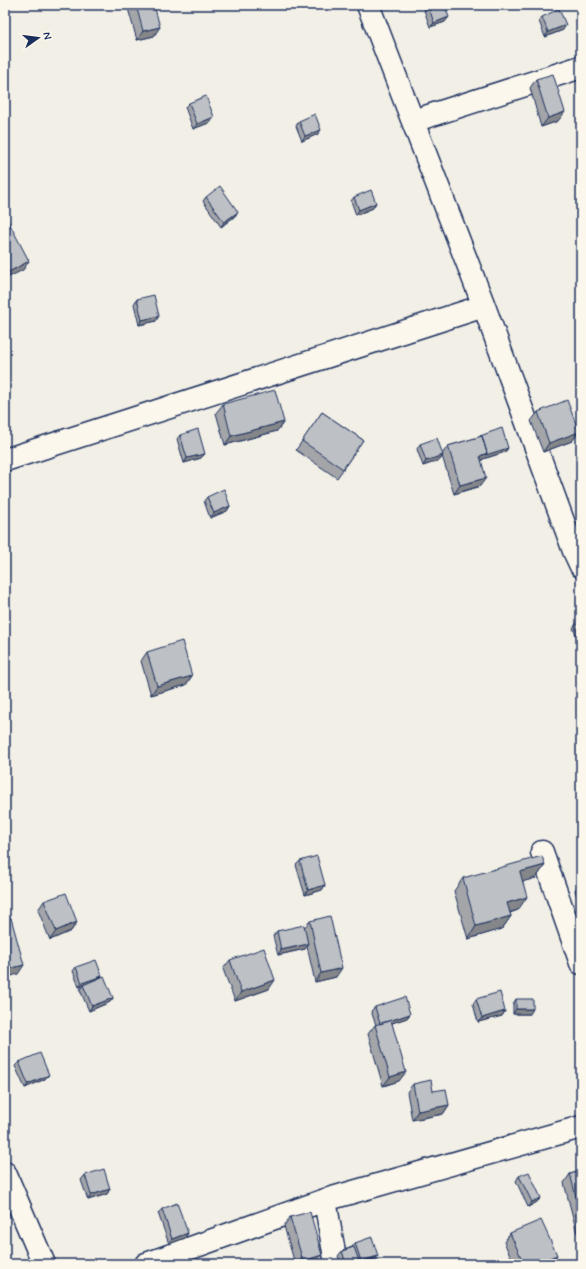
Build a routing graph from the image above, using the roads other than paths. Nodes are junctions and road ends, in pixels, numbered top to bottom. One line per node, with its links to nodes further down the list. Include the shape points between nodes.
1 (368, 5): 3 (street)
2 (581, 68): 3 (street)
3 (413, 121): 4 (street)
4 (484, 306): 5 (street); 6 (street)
5 (5, 460)
6 (581, 566)
7 (542, 852): 8 (street)
8 (581, 962)
9 (581, 1127): 11 (street)
10 (5, 1173): 12 (street)
11 (324, 1200): 13 (street); 14 (street)
12 (44, 1264)
13 (146, 1264)
14 (336, 1264)

